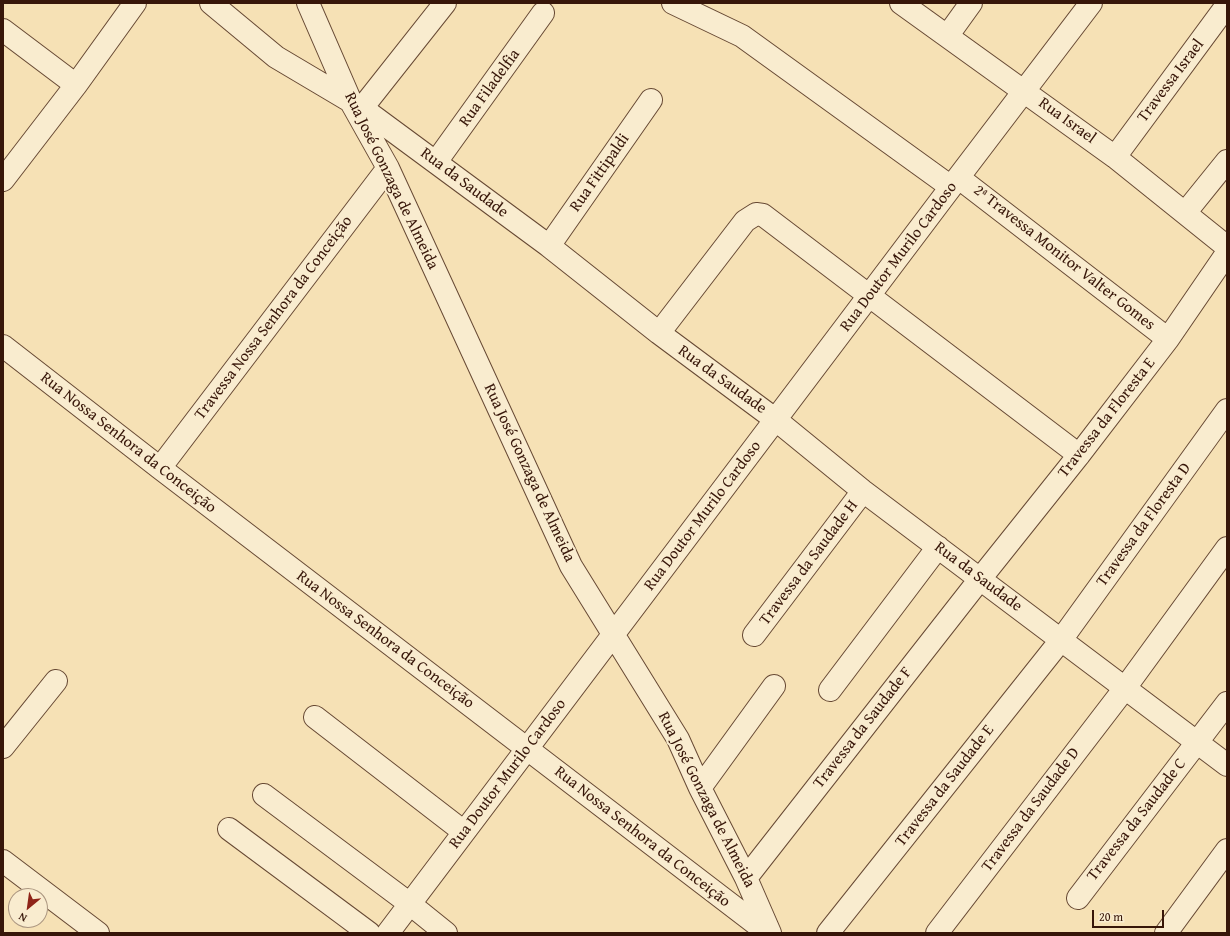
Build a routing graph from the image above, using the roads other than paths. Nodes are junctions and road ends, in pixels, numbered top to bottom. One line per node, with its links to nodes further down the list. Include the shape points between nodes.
1 (135, 3): 13 (street)
2 (211, 3): 16 (street, Rua da Saudade, via 276,57)
3 (308, 3): 16 (street, Rua José Gonzaga de Almeida)
4 (445, 3): 16 (street)
5 (673, 3): 23 (street, 2ª Travessa Monitor Valter Gomes, via 742,36)
6 (901, 3): 12 (street, Rua Israel)
7 (971, 3): 12 (street)
8 (1091, 3): 14 (street, Rua Doutor Murilo Cardoso)
9 (1227, 5): 18 (street, Travessa Israel)
10 (543, 13): 20 (street, Rua Filadelfia)
11 (3, 30): 13 (street)
12 (948, 35): 14 (street, Rua Israel)
13 (76, 84): 17 (street)
14 (1025, 91): 18 (street, Rua Israel); 23 (street, Rua Doutor Murilo Cardoso)
15 (651, 100): 25 (street, Rua Fittipaldi)
16 (356, 105): 20 (street, Rua da Saudade); 21 (street, Rua José Gonzaga de Almeida)
17 (11, 156): 22 (street)
18 (1114, 156): 24 (street, Rua Israel)
19 (1227, 161): 24 (street)
20 (436, 162): 25 (street, Rua da Saudade)
21 (388, 168): 35 (street, Travessa Nossa Senhora da Conceição); 40 (street, Rua José Gonzaga de Almeida, via 571,566)
22 (3, 180)
23 (955, 182): 28 (street, Rua Doutor Murilo Cardoso); 30 (street, 2ª Travessa Monitor Valter Gomes)
24 (1185, 213): 26 (street, Rua Israel)
25 (549, 246): 29 (street, Rua da Saudade)
26 (1227, 247)
27 (1227, 253): 30 (street, Travessa da Floresta E)
28 (870, 296): 29 (street, via 763,215 756,214 745,221); 33 (street, Rua Doutor Murilo Cardoso); 34 (street)
29 (659, 333): 33 (street, Rua da Saudade)
30 (1168, 339): 34 (street, Travessa da Floresta E)
31 (3, 346): 35 (street, Rua Nossa Senhora da Conceição)
32 (1227, 410): 42 (street, Travessa da Floresta D)
33 (776, 420): 36 (street, Rua da Saudade); 40 (street, Rua Doutor Murilo Cardoso)
34 (1079, 456): 39 (street, Travessa da Floresta E)
35 (160, 468): 51 (street, Rua Nossa Senhora da Conceição)
36 (863, 491): 37 (street, Rua da Saudade); 41 (street, Travessa da Saudade H)
37 (938, 547): 39 (street, Rua da Saudade); 46 (street)
38 (1227, 548): 45 (street, Travessa da Saudade D)
39 (980, 579): 42 (street, Rua da Saudade); 59 (street, Travessa da Saudade F)
40 (613, 635): 51 (street, Rua Doutor Murilo Cardoso); 53 (street, Rua José Gonzaga de Almeida)
41 (754, 635)
42 (1061, 640): 45 (street, Rua da Saudade); 67 (street, Travessa da Saudade E)
43 (56, 681): 50 (street)
44 (774, 686): 53 (street)
45 (1125, 688): 49 (street, Rua da Saudade); 68 (street, Travessa da Saudade D)
46 (830, 690)
47 (1227, 703): 49 (street, Travessa da Saudade C)
48 (315, 717): 56 (street)
49 (1197, 742): 52 (street, Rua da Saudade); 60 (street, Travessa da Saudade C)
50 (3, 747)
51 (528, 748): 56 (street, Rua Doutor Murilo Cardoso); 66 (street, Rua Nossa Senhora da Conceição)
52 (1227, 764)
53 (705, 781): 59 (street, Rua José Gonzaga de Almeida)
54 (264, 795): 61 (street)
55 (229, 830): 63 (street)
56 (464, 832): 61 (street, Rua Doutor Murilo Cardoso)
57 (1227, 850): 69 (street)
58 (3, 861): 62 (street)
59 (746, 878): 66 (street, Rua José Gonzaga de Almeida)
60 (1078, 898)
61 (410, 904): 64 (street, Rua Doutor Murilo Cardoso); 65 (street)
62 (98, 933)
63 (369, 933)
64 (388, 933)
65 (446, 933)
66 (769, 933)
67 (828, 933)
68 (937, 933)
69 (1166, 933)

